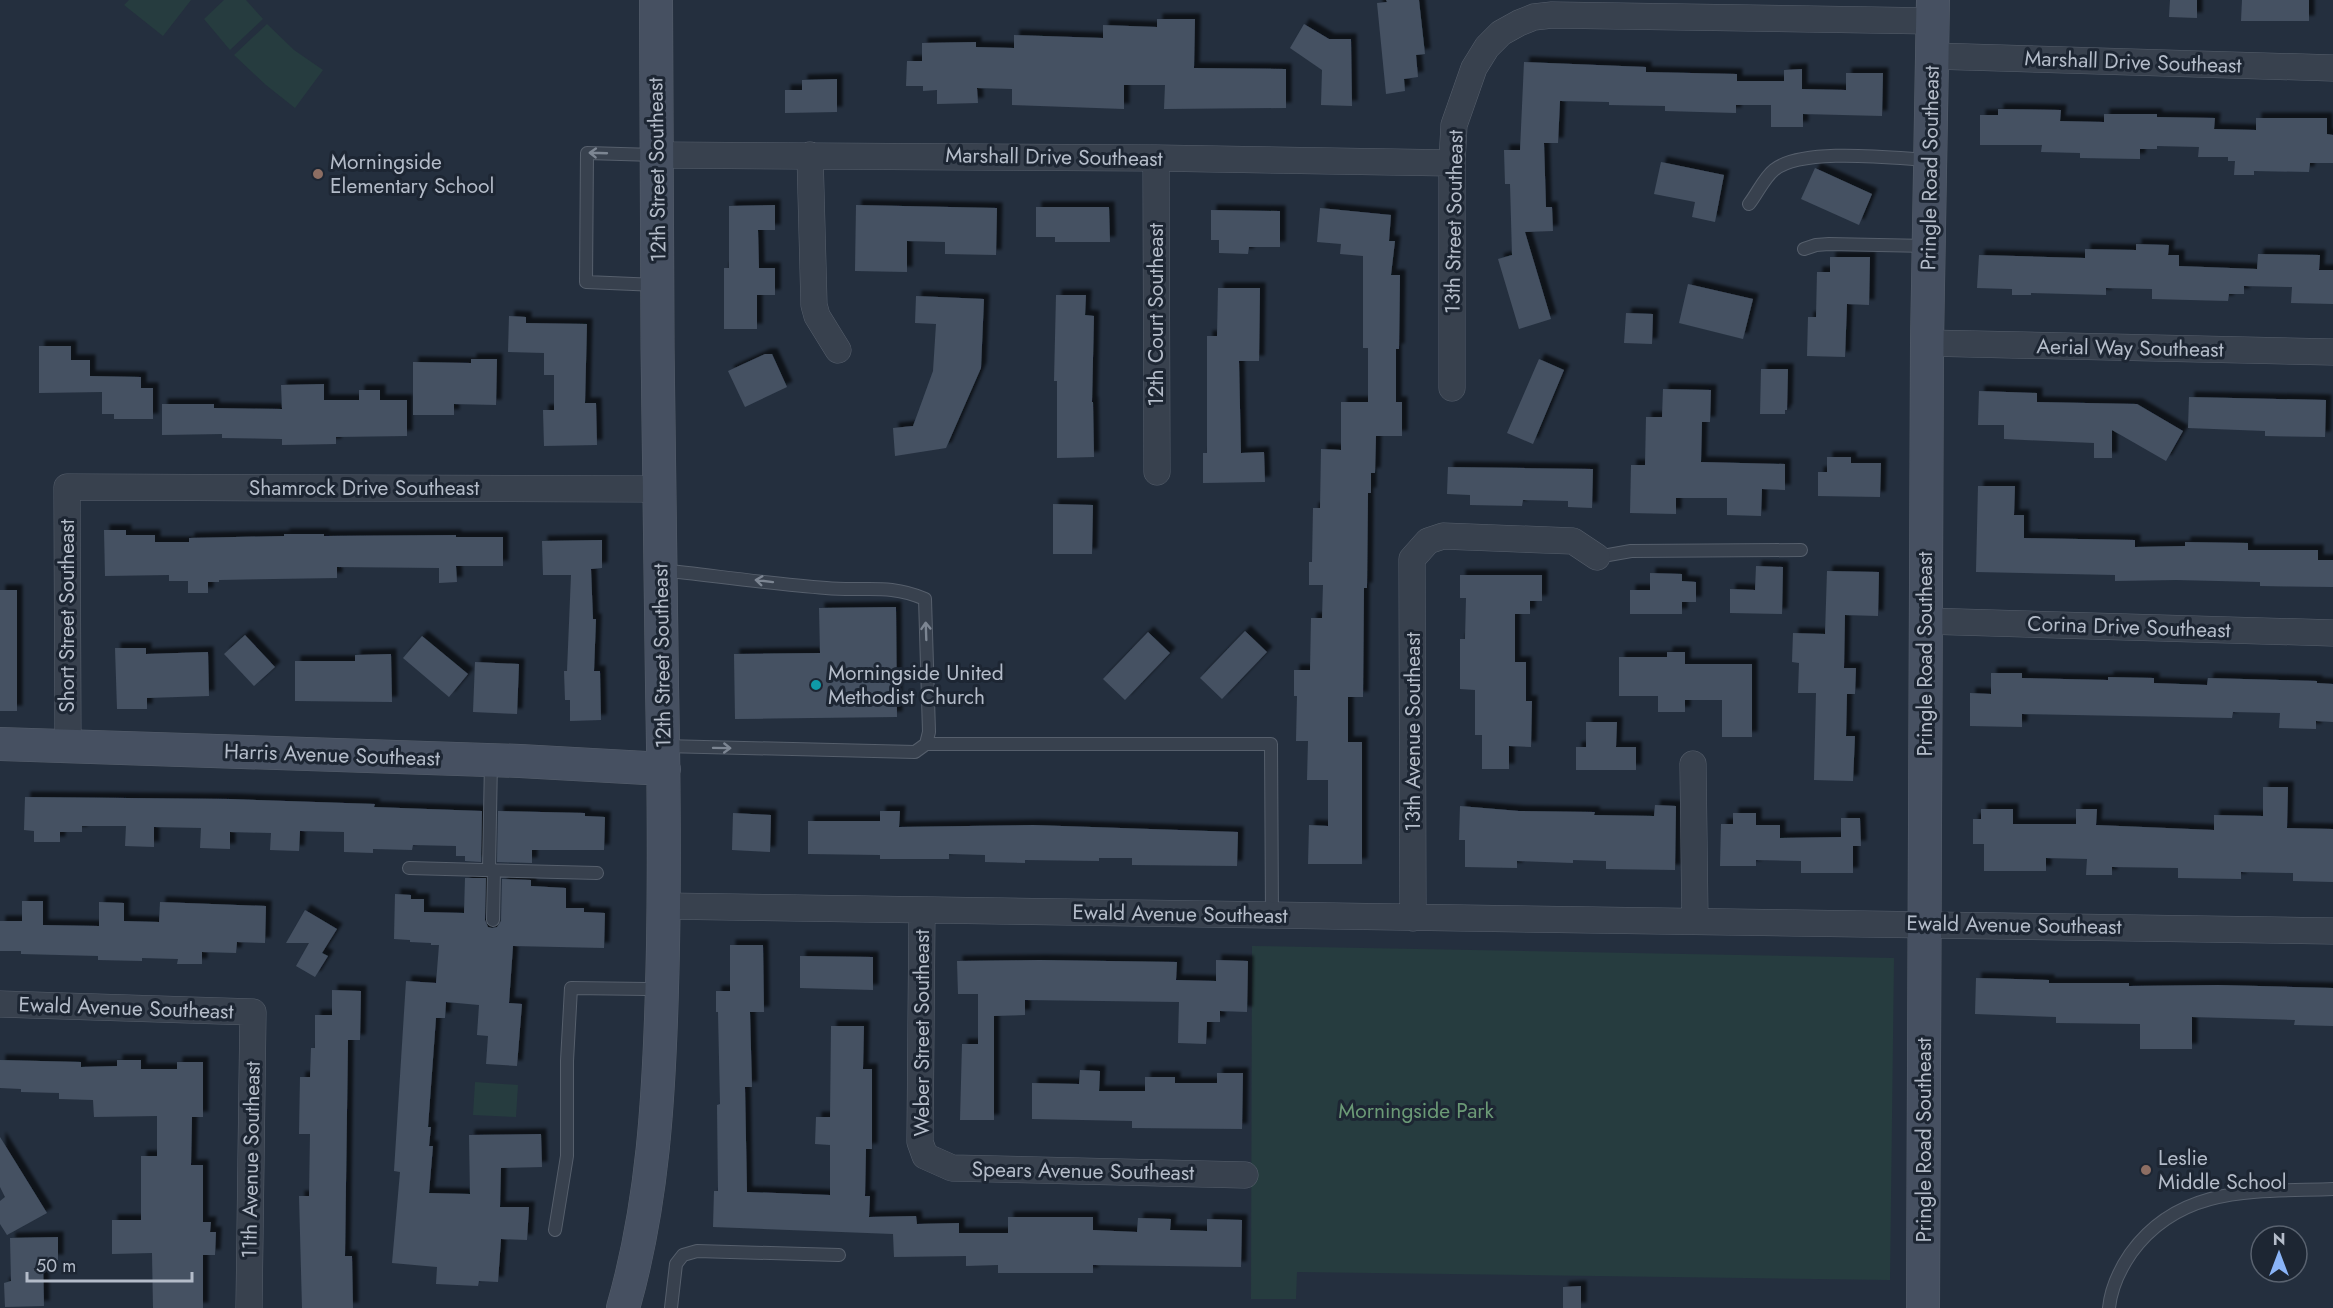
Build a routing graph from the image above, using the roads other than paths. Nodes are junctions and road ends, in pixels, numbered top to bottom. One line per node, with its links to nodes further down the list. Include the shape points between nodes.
1 (656, 0): 5 (main road, 12th Street Southeast)
2 (1933, 10): 3 (main road, Pringle Road Southeast); 9 (street, 13th Street Southeast, via 1534,17 1501,33 1474,68 1454,125)
3 (1933, 57): 4 (street, Marshall Drive Southeast); 8 (main road, Pringle Road Southeast)
4 (2333, 68)
5 (656, 155): 6 (street, Marshall Drive Southeast); 13 (main road, 12th Street Southeast); 13 (lane, one-way to 13, via 587,153 586,282)
6 (810, 155): 7 (street, Marshall Drive Southeast); 15 (street, via 814,305)
7 (1156, 158): 9 (street, Marshall Drive Southeast); 18 (street, 12th Court Southeast)
8 (1930, 160): 10 (lane, via 1813,157 1790,162 1774,170); 11 (main road, Pringle Road Southeast)
9 (1452, 163): 17 (street, 13th Street Southeast)
10 (1749, 204)
11 (1929, 246): 12 (lane, via 1828,244); 14 (main road, Pringle Road Southeast)
12 (1804, 249)
13 (659, 286): 20 (main road, 12th Street Southeast)
14 (1927, 343): 16 (street, Aerial Way Southeast); 24 (main road, Pringle Road Southeast)
15 (838, 350)
16 (2333, 352)
17 (1452, 388)
18 (1157, 472)
19 (67, 487): 20 (street, Shamrock Drive Southeast); 28 (street, Short Street Southeast)
20 (660, 489): 23 (main road, 12th Street Southeast)
21 (1801, 550): 22 (lane, via 1631,551)
22 (1597, 557): 38 (street, 13th Avenue Southeast, via 1566,540 1443,536 1428,541 1412,559)
23 (660, 570): 27 (lane, one-way to 23, via 929,732 925,599 889,588 828,589); 29 (main road, 12th Street Southeast)
24 (1925, 621): 25 (street, Corina Drive Southeast); 41 (main road, Pringle Road Southeast)
25 (2333, 633)
26 (0, 744): 28 (main road, Harris Avenue Southeast)
27 (926, 744): 29 (lane, one-way to 27, via 915,753); 37 (lane, via 1271,744)
28 (68, 746): 30 (main road, Harris Avenue Southeast)
29 (664, 758): 30 (main road, Harris Avenue Southeast); 35 (main road, 12th Street Southeast)
30 (491, 760): 33 (lane)
31 (1693, 764): 40 (street)
32 (409, 868): 33 (lane)
33 (491, 869): 34 (lane); 39 (lane)
34 (597, 873)
35 (664, 906): 36 (street, Ewald Avenue Southeast); 52 (main road, 12th Street Southeast, via 655,1137 643,1222)
36 (922, 910): 37 (street, Ewald Avenue Southeast); 46 (street, Weber Street Southeast, via 920,1142)
37 (1272, 915): 38 (street, Ewald Avenue Southeast)
38 (1413, 918): 40 (street, Ewald Avenue Southeast)
39 (493, 920)
40 (1695, 921): 41 (street, Ewald Avenue Southeast)
41 (1925, 924): 42 (street, Ewald Avenue Southeast); 54 (main road, Pringle Road Southeast)
42 (2333, 931)
43 (647, 989): 49 (lane, via 571,988 567,1148)
44 (0, 1004): 45 (street, Ewald Avenue Southeast)
45 (253, 1012): 51 (street, 11th Avenue Southeast)
46 (925, 1156): 47 (street, Spears Avenue Southeast, via 952,1168)
47 (1245, 1175)
48 (2333, 1189): 55 (lane, via 2225,1194 2176,1211 2139,1241 2123,1265 2110,1295)
49 (555, 1230)
50 (839, 1255): 53 (lane, via 697,1251 683,1255 676,1264)
51 (249, 1308)
52 (623, 1308)
53 (671, 1308)
54 (1923, 1308)
55 (2109, 1308)

